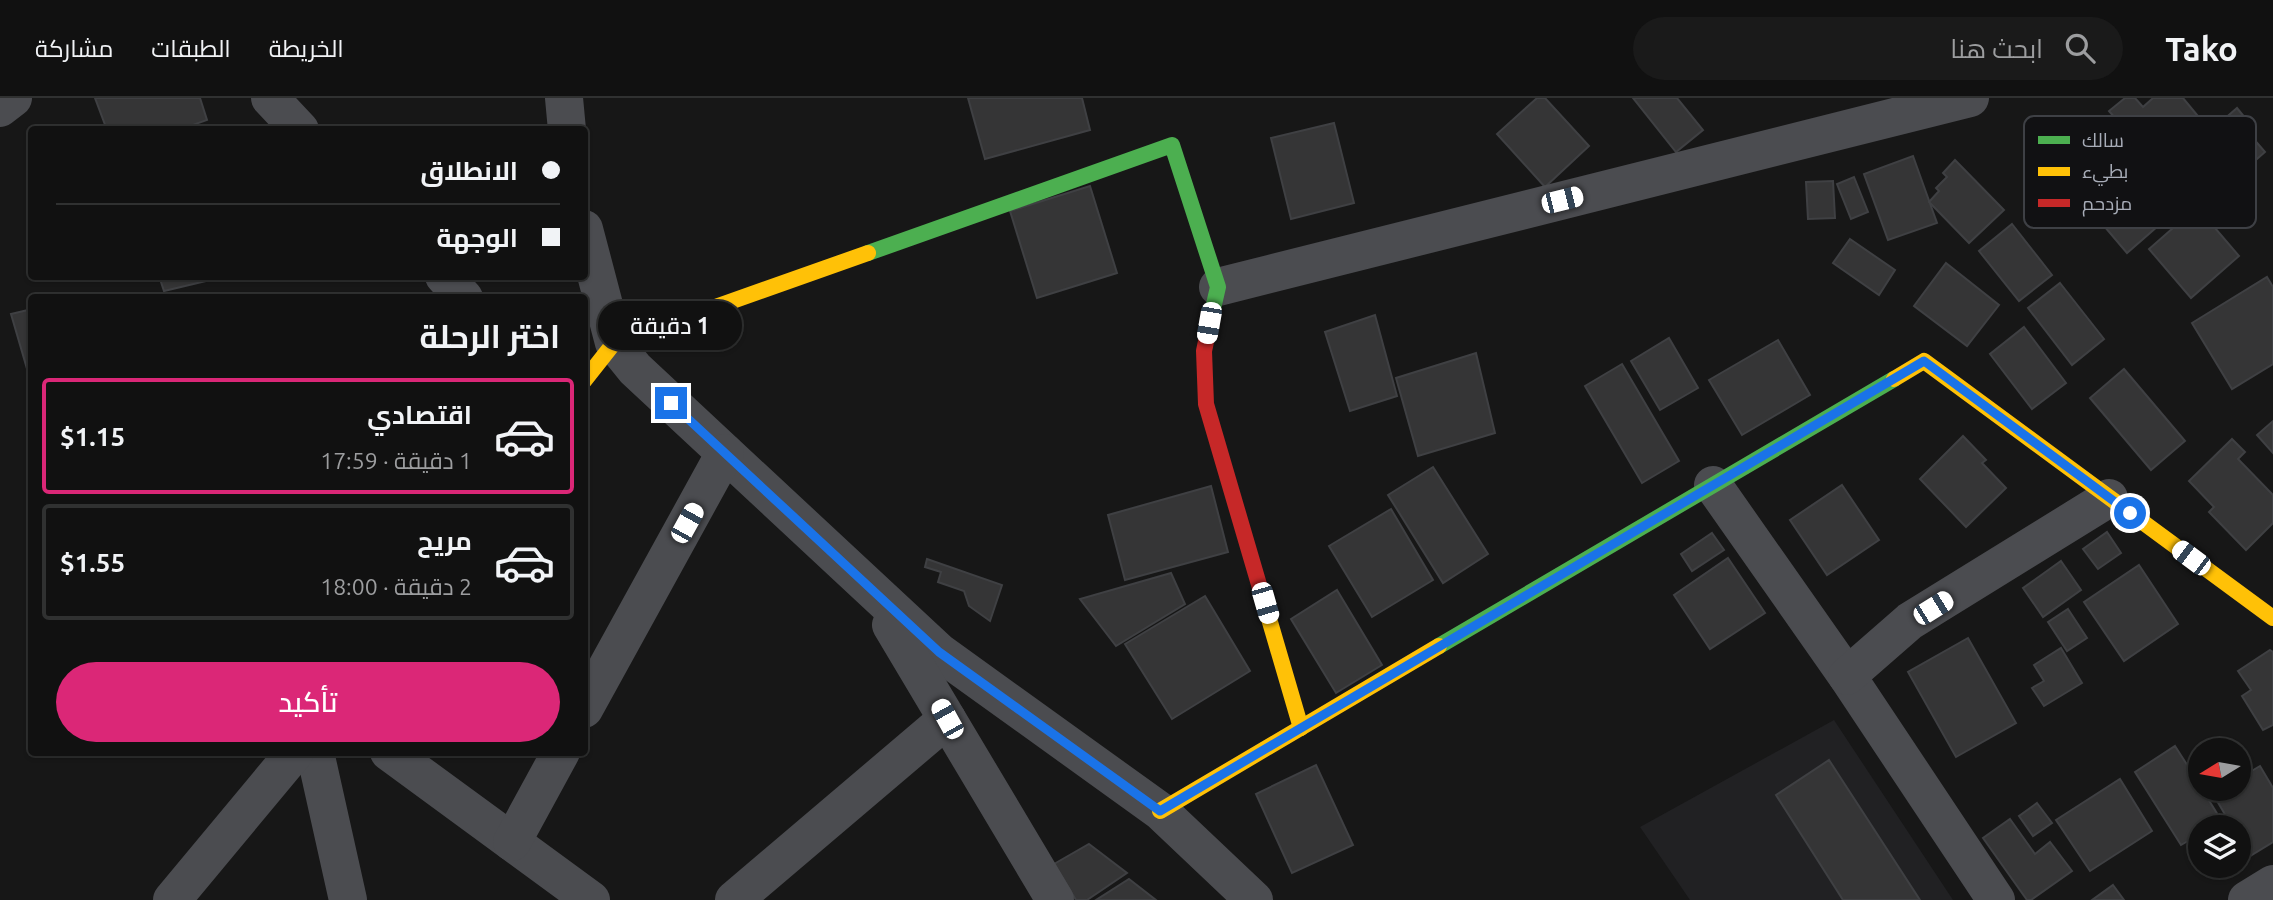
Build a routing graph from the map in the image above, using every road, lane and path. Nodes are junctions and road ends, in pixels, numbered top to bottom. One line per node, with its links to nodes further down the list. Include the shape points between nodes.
1 (13, 98): 6 (street)
2 (270, 98): 7 (street)
3 (564, 98): 8 (street)
4 (1970, 98): 5 (street)
5 (1929, 103): 11 (street)
6 (0, 108)
7 (296, 126)
8 (567, 126)
9 (588, 244): 13 (street)
10 (448, 280): 12 (street)
11 (1218, 287): 13 (street, via 1172,145); 23 (street, via 1204,351 1206,404)
12 (460, 294)
13 (614, 343): 14 (street); 15 (street, via 635,369)
14 (588, 376)
15 (725, 453): 18 (street); 21 (street)
16 (1713, 485): 17 (street, via 1924,361); 20 (street); 23 (street)
17 (2109, 498): 19 (street); 20 (street, via 1910,621)
18 (869, 586): 22 (street); 28 (street, via 939,652)
19 (2273, 618)
20 (1847, 676): 37 (street)
21 (588, 702)
22 (947, 719): 34 (street); 35 (street)
23 (1301, 728): 28 (street)
24 (292, 756): 31 (street)
25 (316, 756): 32 (street)
26 (394, 756): 29 (street)
27 (559, 756): 29 (street)
28 (1160, 811): 36 (street)
29 (512, 842): 33 (street)
30 (2273, 884): 38 (street)
31 (172, 900)
32 (348, 900)
33 (591, 900)
34 (734, 900)
35 (1055, 900)
36 (1254, 900)
37 (1996, 900)
38 (2247, 900)

